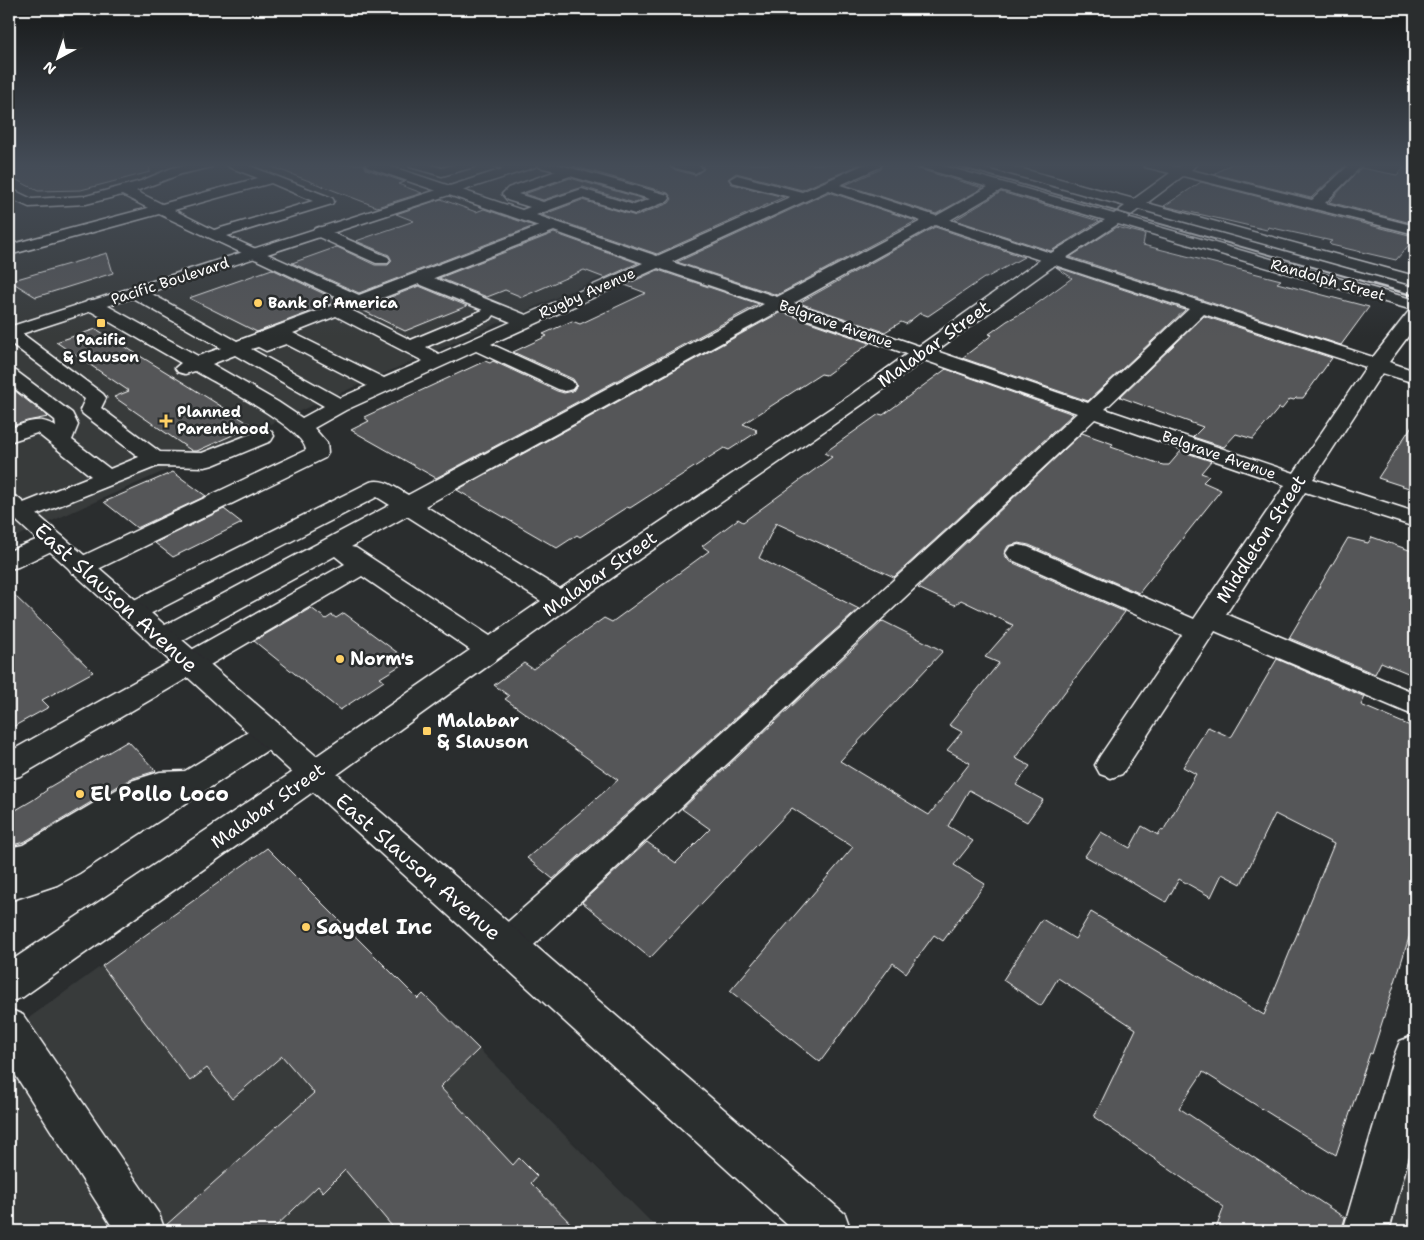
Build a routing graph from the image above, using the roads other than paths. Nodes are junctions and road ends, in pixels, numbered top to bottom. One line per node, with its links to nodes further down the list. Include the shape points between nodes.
1 (114, 222): 17 (street)
2 (187, 222): 16 (street)
3 (257, 222): 16 (street)
4 (350, 222): 15 (street, Pacific Boulevard)
5 (542, 222): 13 (street, Belgrave Avenue)
6 (746, 222): 21 (street, Rugby Avenue)
7 (934, 222): 26 (street)
8 (939, 222): 19 (street)
9 (1110, 222): 19 (street, Malabar Street)
10 (1124, 222): 31 (street, Randolph Street)
11 (1202, 222): 23 (street, Randolph Street)
12 (1382, 222): 14 (street)
13 (554, 226): 21 (street, Belgrave Avenue); 22 (street)
14 (1415, 230)
15 (319, 232): 18 (street, Pacific Boulevard); 20 (street)
16 (213, 235): 18 (street)
17 (9, 250)
18 (254, 253): 24 (street, Pacific Boulevard); 25 (street, via 284,267 279,280 304,292)
19 (1052, 259): 28 (street); 38 (street, Malabar Street)
20 (382, 260)
21 (658, 262): 26 (street, Belgrave Avenue); 32 (street, Rugby Avenue)
22 (419, 278): 25 (street, via 358,301); 32 (street)
23 (1415, 281)
24 (135, 292): 27 (street, Pacific Boulevard); 29 (street)
25 (340, 302): 36 (street); 37 (street)
26 (779, 304): 38 (street, Belgrave Avenue); 58 (street)
27 (93, 306): 33 (street); 34 (street, Pacific Boulevard)
28 (1200, 308): 40 (street); 50 (street)
29 (167, 310): 33 (street); 37 (street)
30 (485, 315): 36 (street)
31 (1413, 319): 40 (street, Middleton Street)
32 (524, 321): 35 (street, Rugby Avenue)
33 (127, 325): 41 (street)
34 (12, 328): 55 (street, via 96,398 90,410)
35 (475, 344): 39 (street, Rugby Avenue); 45 (street)
36 (411, 347): 39 (street)
37 (240, 351): 41 (street); 42 (street, via 288,337); 47 (street)
38 (922, 353): 50 (street, Belgrave Avenue); 67 (street, Malabar Street)
39 (438, 361): 46 (street, Rugby Avenue)
40 (1378, 364): 44 (street); 57 (street, Middleton Street)
41 (194, 367): 48 (street)
42 (353, 370): 46 (street); 47 (street)
43 (9, 375): 54 (street, via 65,416 67,424)
44 (1415, 376)
45 (565, 385)
46 (384, 386): 49 (street, Rugby Avenue)
47 (309, 390): 48 (street); 49 (street)
48 (271, 406): 51 (street)
49 (339, 406): 51 (street, Rugby Avenue)
50 (1092, 412): 57 (street, Belgrave Avenue); 81 (street)
51 (301, 427): 66 (street, via 316,443 317,453)
52 (9, 436): 54 (street, via 41,426)
53 (263, 436): 55 (street, via 205,460)
54 (61, 441): 56 (street)
55 (154, 459): 56 (street)
56 (108, 478): 60 (street)
57 (1298, 482): 59 (street, Belgrave Avenue); 69 (street, Middleton Street)
58 (408, 506): 62 (street); 67 (street); 68 (street, via 378,487)
59 (1415, 520)
60 (30, 521): 61 (street); 64 (street); 66 (street, East Slauson Avenue)
61 (9, 542)
62 (336, 546): 65 (street); 70 (street)
63 (1019, 553): 69 (street)
64 (9, 561)
65 (362, 565): 71 (street); 72 (street)
66 (81, 566): 68 (street, East Slauson Avenue)
67 (560, 601): 71 (street, Malabar Street)
68 (132, 612): 70 (street, East Slauson Avenue)
69 (1205, 625): 73 (street); 75 (street, Middleton Street)
70 (162, 639): 72 (street, East Slauson Avenue)
71 (491, 650): 77 (street, Malabar Street)
72 (191, 664): 74 (street, East Slauson Avenue); 76 (street)
73 (1415, 705)
74 (269, 734): 77 (street, East Slauson Avenue); 78 (street)
75 (1111, 765)
76 (9, 767)
77 (313, 775): 81 (street, East Slauson Avenue); 82 (street, Malabar Street)
78 (192, 782): 79 (street, via 142,790 35,854); 80 (street, via 67,862 44,874)
79 (9, 864)
80 (9, 885)
81 (507, 946): 86 (street, East Slauson Avenue)
82 (9, 984)
83 (9, 1029): 85 (street)
84 (1415, 1056): 87 (street)
85 (142, 1231)
86 (828, 1231)
87 (1366, 1231)

